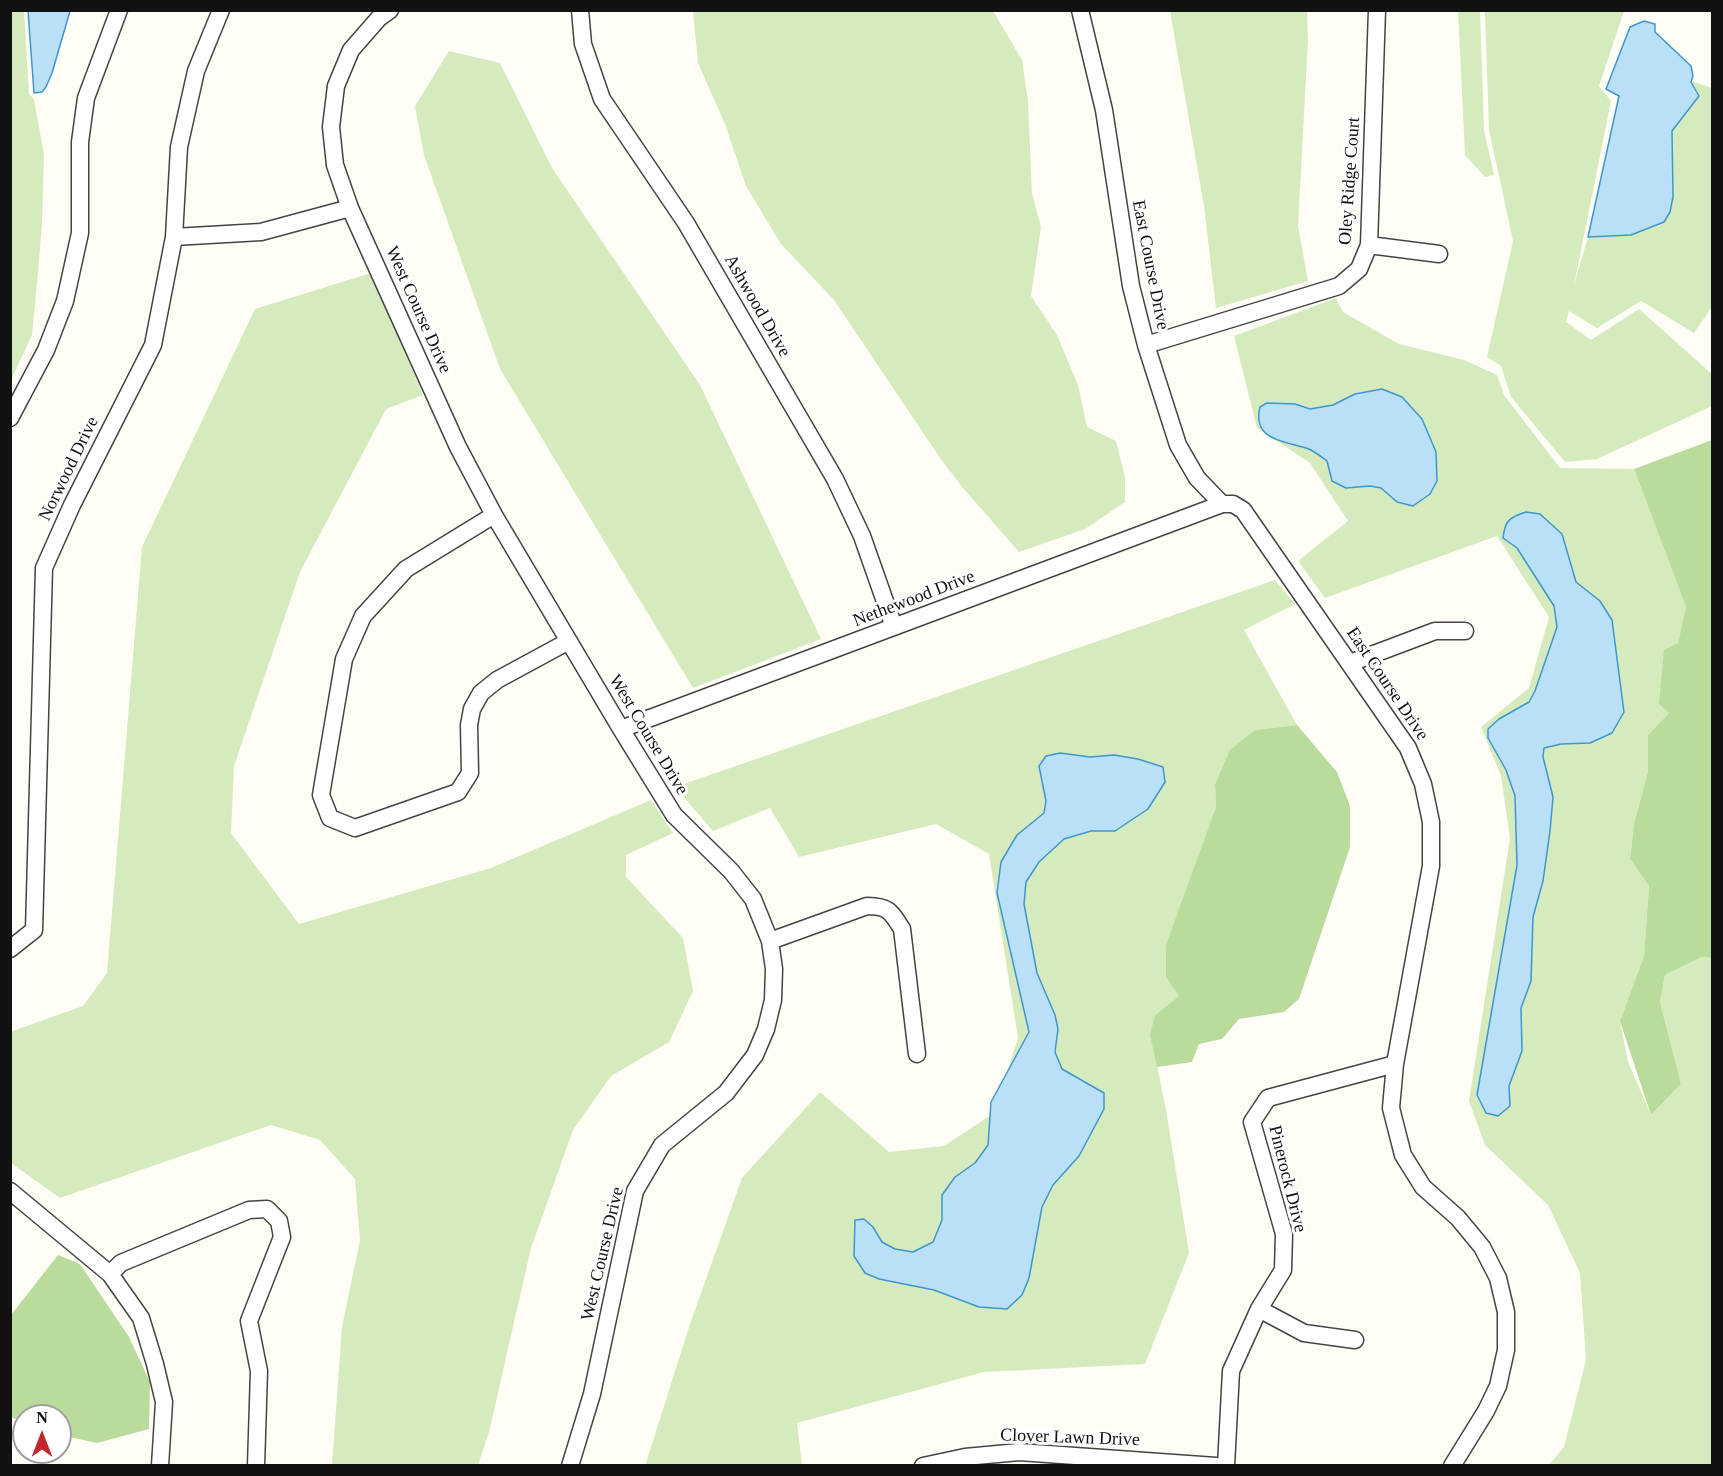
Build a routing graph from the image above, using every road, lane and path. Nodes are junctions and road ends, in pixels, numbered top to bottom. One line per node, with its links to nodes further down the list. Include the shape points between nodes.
1 (119, 10): 12 (street, via 86,98 80,142 80,233 65,302 46,350)
2 (221, 10): 8 (street, Norwood Drive, via 195,71 179,147)
3 (390, 10): 7 (street, West Course Drive, via 351,50 336,86 331,127 335,165)
4 (579, 10): 15 (street, Ashwood Drive, via 583,44 602,99 686,223 836,479 862,536)
5 (1080, 10): 11 (street, East Course Drive, via 1104,110 1131,286)
6 (1377, 10): 9 (street, Oley Ridge Court)
7 (350, 208): 8 (street, via 261,232); 14 (street, West Course Drive, via 458,447)
8 (174, 237): 21 (street, Norwood Drive, via 153,345 44,568 34,930)
9 (1368, 245): 10 (street); 11 (street, Oley Ridge Court, via 1359,269 1339,286)
10 (1439, 254)
11 (1146, 345): 13 (street, East Course Drive, via 1178,445 1197,478)
12 (10, 418)
13 (1221, 504): 15 (street, Nethewood Drive); 18 (street, East Course Drive, via 1233,504 1243,510)
14 (494, 515): 17 (street, West Course Drive); 17 (street, via 406,569 363,616 344,660 321,795 330,818 355,828 458,792 470,773 468,725 481,693 496,680)
15 (894, 627): 19 (street, Nethewood Drive)
16 (1465, 631): 18 (street, via 1435,632)
17 (569, 641): 19 (street, West Course Drive)
18 (1350, 663): 23 (street, East Course Drive, via 1408,748 1423,784 1431,822 1431,866)
19 (621, 729): 20 (street, West Course Drive, via 674,815 731,871 753,899)
20 (770, 941): 22 (street, via 867,906 880,906 892,912 902,928); 30 (street, West Course Drive, via 773,1000 755,1055 726,1093 662,1145 635,1191 592,1394)
21 (10, 950)
22 (917, 1054)
23 (1395, 1064): 26 (street, Pinerock Drive, via 1268,1098 1252,1122 1284,1234 1283,1270); 34 (street, East Course Drive, via 1391,1108 1403,1155 1423,1187 1458,1218 1482,1247 1498,1278 1506,1312 1506,1350 1498,1386)
24 (14, 1200): 25 (street)
25 (110, 1274): 28 (street, via 141,1318 155,1364 164,1402); 29 (street, via 121,1263 249,1210 267,1209 279,1221 282,1237 249,1321 259,1371)
26 (1259, 1309): 27 (street, via 1304,1333); 33 (street, Pinerock Drive, via 1232,1371)
27 (1355, 1340)
28 (160, 1466)
29 (256, 1466)
30 (570, 1466)
31 (923, 1466): 32 (street, Clover Lawn Drive, via 1019,1452)
32 (1216, 1466)
33 (1226, 1466)
34 (1452, 1466)

